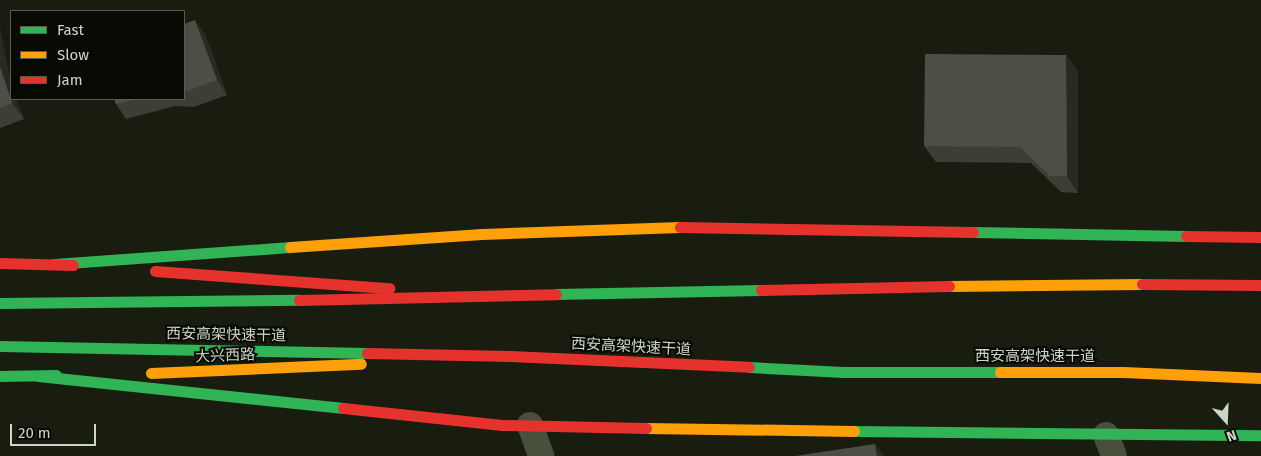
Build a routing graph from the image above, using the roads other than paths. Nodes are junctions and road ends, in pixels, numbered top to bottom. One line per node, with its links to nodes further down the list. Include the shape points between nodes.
1 (1261, 237): 3 (main road, via 668,227 482,234)
2 (0, 263): 3 (main road)
3 (54, 264): 5 (main road)
4 (1261, 285): 5 (main road, 西安高架快速干道, via 912,286)
5 (506, 296): 6 (main road, 西安高架快速干道)
6 (0, 303)
7 (0, 346): 8 (main road, 西安高架快速干道)
8 (510, 356): 10 (main road, 大兴西路, via 228,371); 11 (main road, 西安高架快速干道, via 843,372 1123,372)
9 (0, 376): 10 (main road, 大兴西路)
10 (38, 376): 12 (main road, via 502,425)
11 (1261, 378)
12 (530, 425): 14 (main road, via 992,434); 15 (street)
13 (1261, 435): 14 (main road)
14 (1110, 445)
15 (541, 456)

